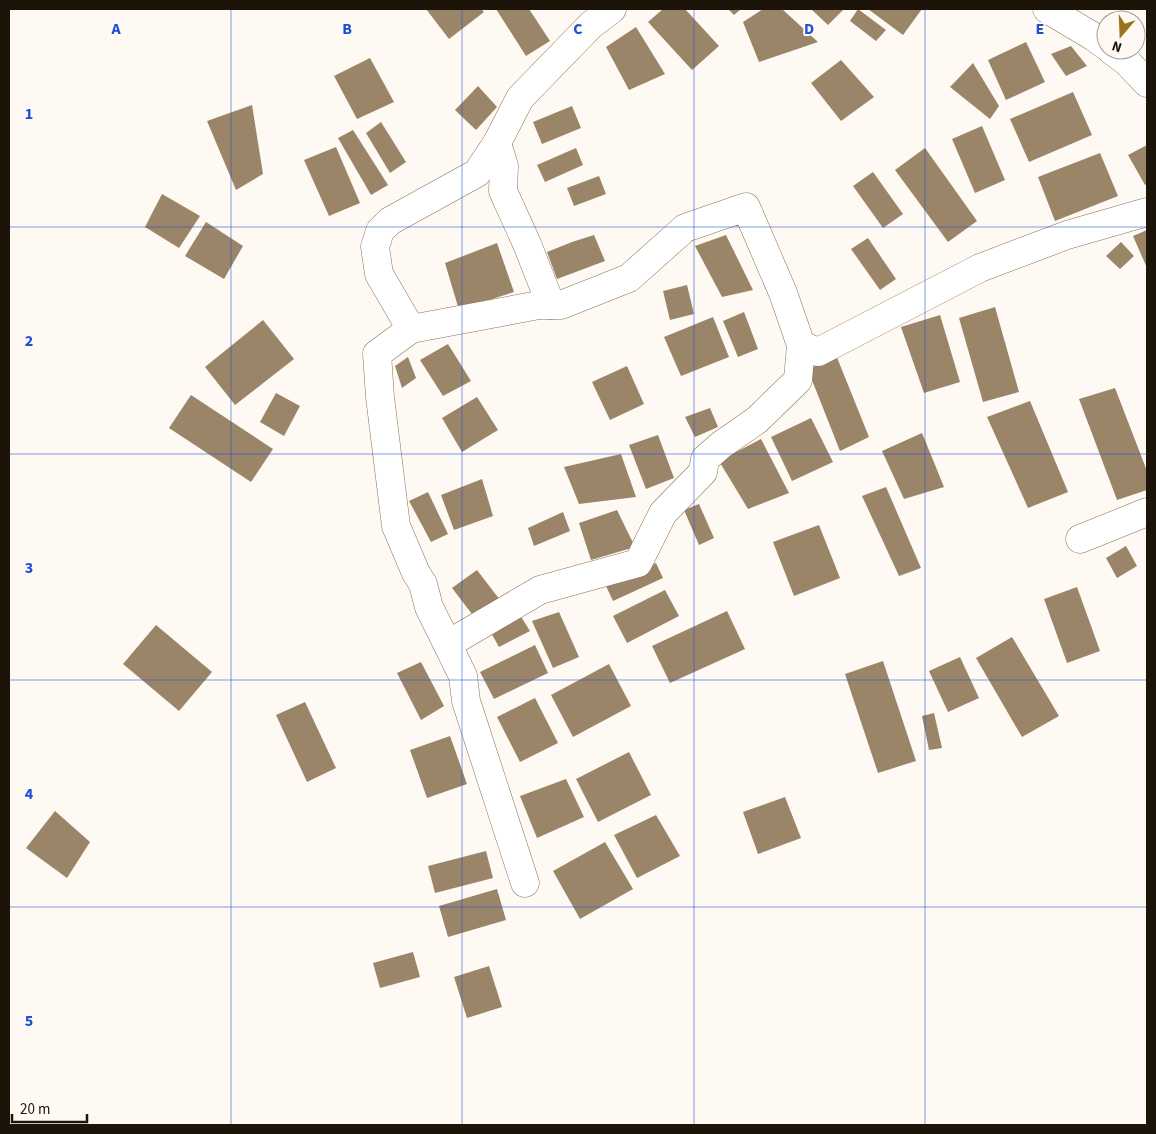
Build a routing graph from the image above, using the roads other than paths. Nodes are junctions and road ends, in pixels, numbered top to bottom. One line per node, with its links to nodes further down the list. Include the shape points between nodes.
1 (612, 9): 6 (street, via 591,25 520,98)
2 (1047, 9): 3 (street)
3 (1096, 38)
4 (1124, 60): 5 (street)
5 (1147, 84)
6 (497, 143): 8 (street, via 504,166 503,190); 9 (street, via 477,172 390,221 380,231 375,247 379,274)
7 (1147, 212): 10 (street, via 1067,235 980,268 818,352)
8 (551, 305): 9 (street); 10 (street, via 560,305 629,278 685,228 746,207 783,293)
9 (411, 329): 13 (street, via 377,354 388,459 396,526)
10 (801, 345): 13 (street, via 798,380 757,420 705,458 703,472 663,513 638,563 540,590)
11 (1147, 512): 12 (street)
12 (1080, 539)
13 (448, 644): 14 (street, via 463,676 466,701)
14 (525, 883)

